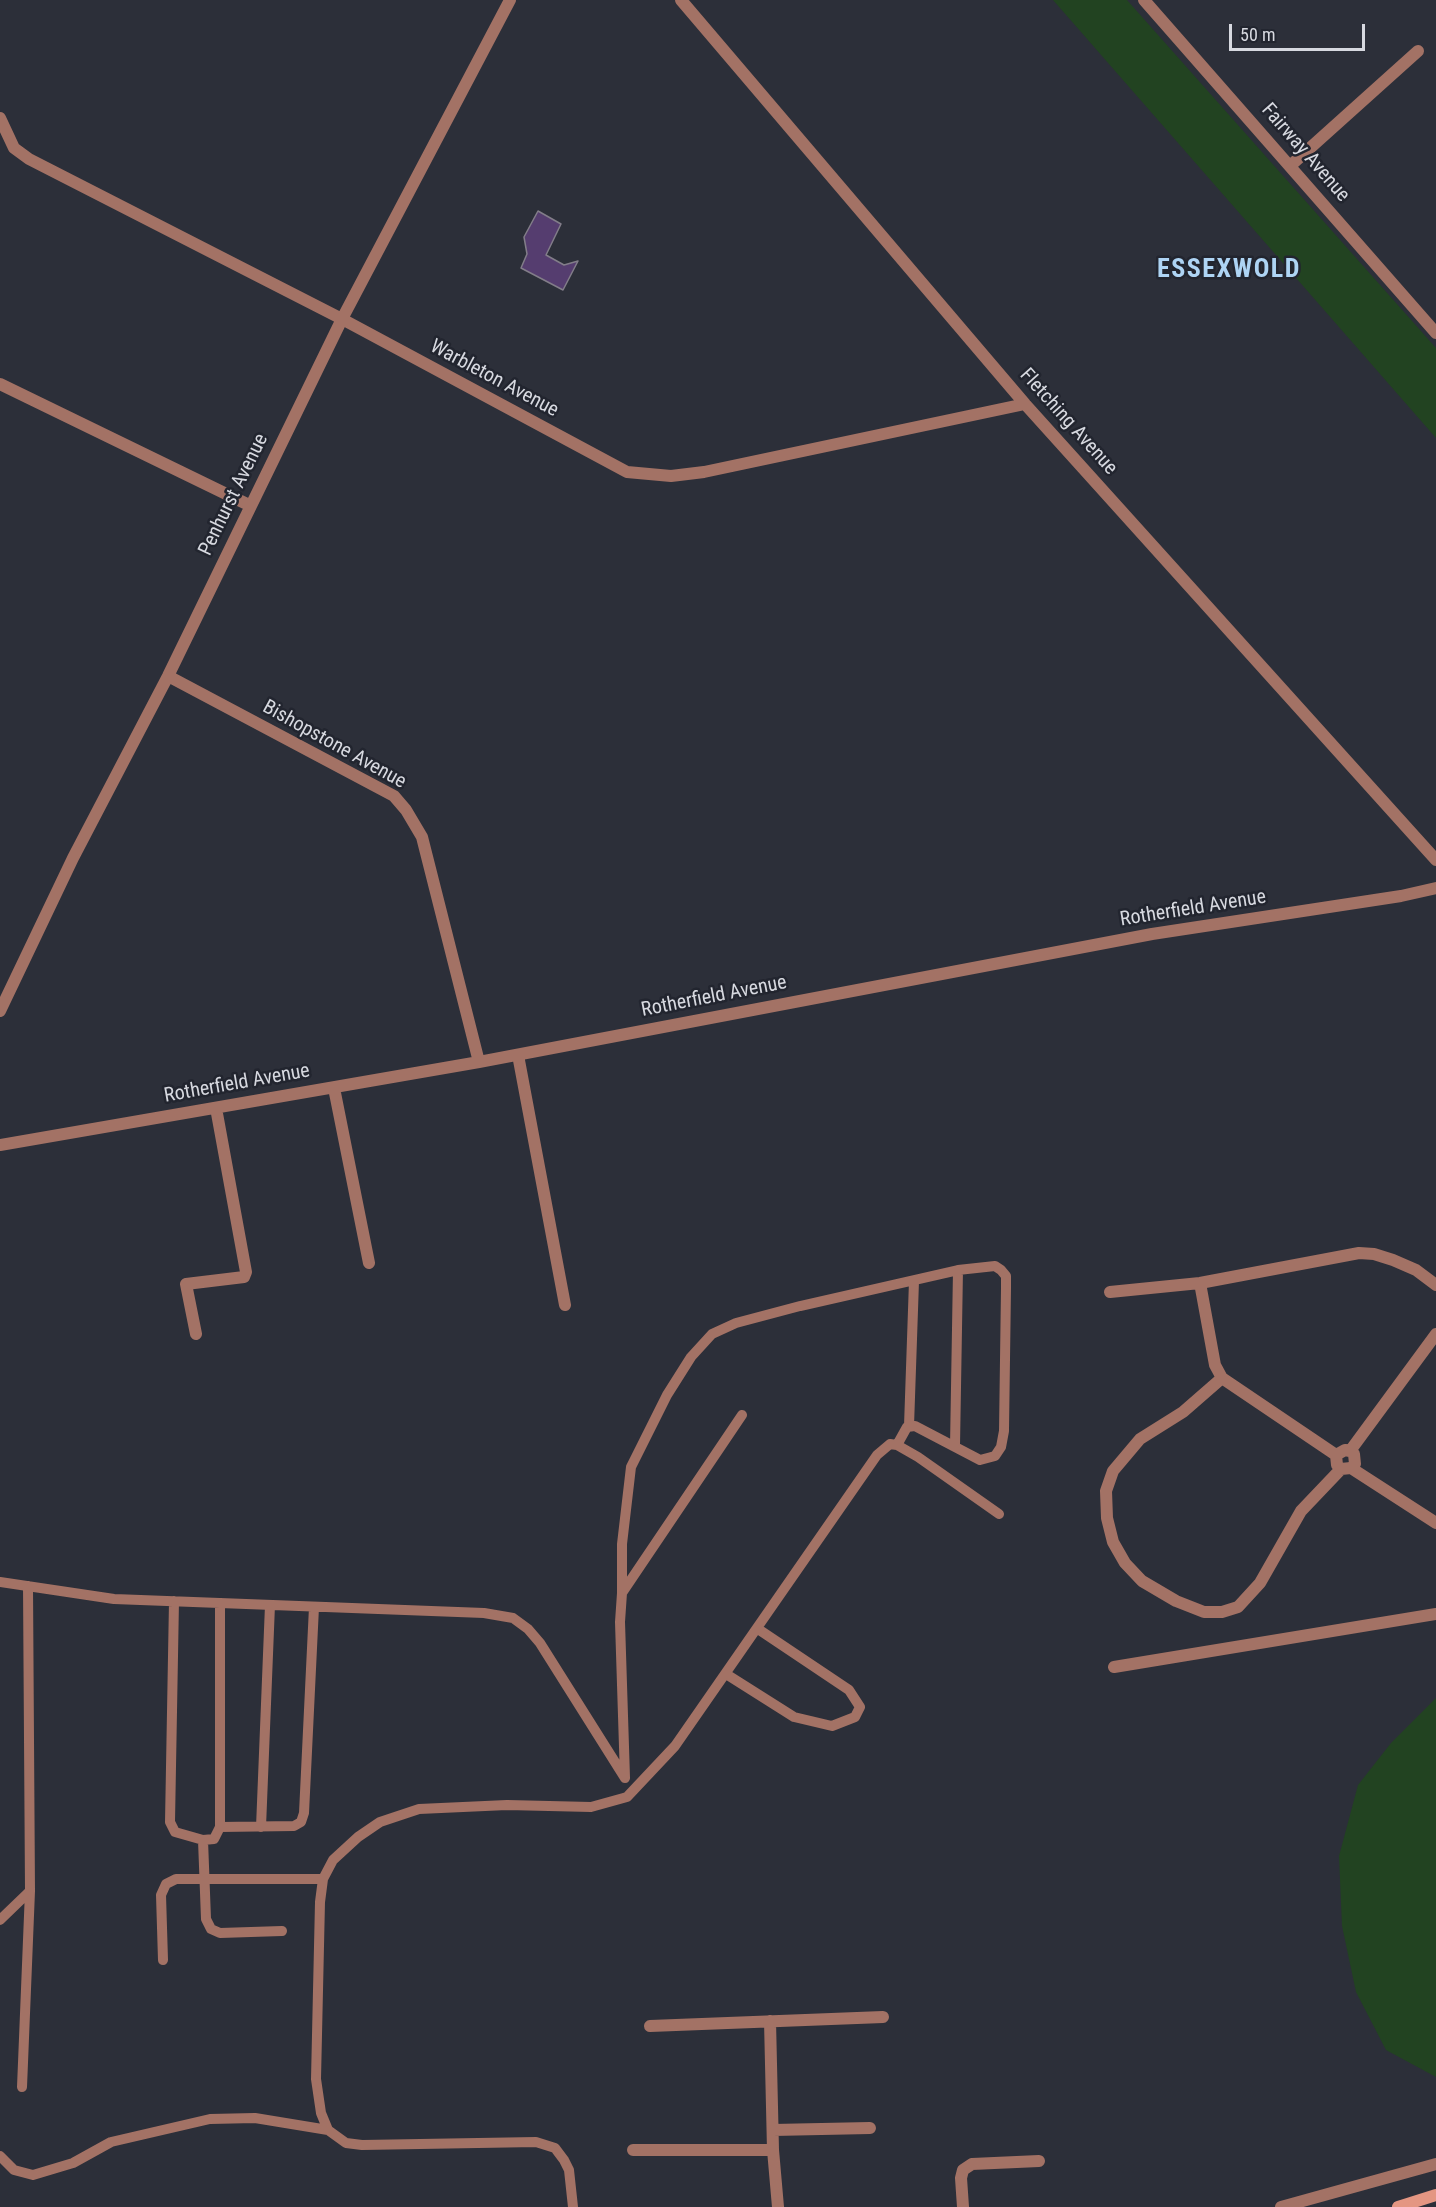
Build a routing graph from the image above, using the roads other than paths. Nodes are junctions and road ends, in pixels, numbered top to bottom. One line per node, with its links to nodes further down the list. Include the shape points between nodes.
1 (510, 0): 7 (street, Penhurst Avenue)
2 (681, 0): 10 (street, Fletching Avenue)
3 (1144, 0): 6 (street, Fairway Avenue)
4 (1418, 51): 6 (street)
5 (0, 118): 7 (street, Warbleton Avenue, via 14,148 29,159)
6 (1290, 166): 8 (street, Fairway Avenue)
7 (342, 319): 10 (street, Warbleton Avenue, via 627,472 644,475 704,472); 11 (street, Penhurst Avenue)
8 (1436, 333)
9 (0, 384): 11 (street)
10 (1024, 404): 13 (street, Fletching Avenue)
11 (251, 506): 12 (street, Penhurst Avenue)
12 (168, 676): 15 (street, Penhurst Avenue, via 73,858); 17 (street, Bishopstone Avenue, via 394,796 406,810 422,837)
13 (1436, 860)
14 (1436, 888): 16 (street, Rotherfield Avenue, via 1152,934)
15 (0, 1011)
16 (518, 1055): 17 (street, Rotherfield Avenue); 27 (street)
17 (479, 1062): 18 (street, Rotherfield Avenue)
18 (333, 1088): 19 (street, Rotherfield Avenue); 21 (street)
19 (216, 1108): 20 (street, Rotherfield Avenue); 28 (street, via 246,1272 244,1276 186,1284)
20 (0, 1145)
21 (369, 1263)
22 (958, 1270): 23 (lane); 34 (lane); 34 (lane, via 995,1266 1006,1276 1004,1431 1001,1447 988,1460 980,1460)
23 (914, 1281): 32 (lane); 42 (lane, via 736,1323 712,1334 691,1357 644,1436 631,1467 622,1544)
24 (1200, 1283): 25 (street, via 1359,1253 1393,1260); 26 (street); 30 (street, via 1215,1365)
25 (1436, 1285)
26 (1110, 1292)
27 (565, 1305)
28 (195, 1334)
29 (1436, 1334): 35 (street)
30 (1222, 1378): 36 (street); 37 (street, via 1183,1412 1140,1439 1113,1471 1106,1491 1113,1542 1142,1581 1176,1602 1204,1612 1238,1607 1260,1583 1293,1521)
31 (742, 1415): 42 (lane)
32 (909, 1426): 33 (lane); 34 (lane)
33 (897, 1445): 38 (lane); 48 (lane, via 890,1444 878,1455)
34 (955, 1446)
35 (1350, 1451): 36 (street, via 1345,1449); 37 (street, via 1356,1459)
36 (1336, 1455): 37 (street, via 1337,1465)
37 (1346, 1469): 39 (street)
38 (999, 1514)
39 (1436, 1523)
40 (0, 1581): 41 (lane)
41 (28, 1586): 43 (lane, via 114,1599); 58 (lane)
42 (622, 1593): 51 (lane)
43 (174, 1601): 44 (lane); 55 (lane, via 170,1822 175,1832)
44 (220, 1603): 45 (lane); 53 (lane)
45 (270, 1605): 46 (lane); 54 (lane)
46 (314, 1607): 51 (lane, via 484,1613 513,1618 540,1643); 54 (lane, via 304,1813 301,1822 294,1826)
47 (1436, 1614): 49 (street)
48 (758, 1629): 50 (lane); 50 (lane, via 849,1690 860,1707 855,1717 832,1726 794,1717)
49 (1114, 1667)
50 (726, 1674): 52 (lane, via 675,1746)
51 (625, 1778): 52 (lane)
52 (627, 1797): 57 (lane, via 591,1807 419,1809 380,1822 358,1837 333,1860)
53 (220, 1827): 54 (lane); 55 (lane, via 214,1839)
54 (261, 1827)
55 (203, 1839): 56 (lane)
56 (204, 1878): 57 (lane); 60 (lane, via 206,1919 211,1929 220,1933); 61 (lane, via 176,1879 166,1884 161,1895)
57 (323, 1879): 67 (lane, via 316,2079)
58 (30, 1892): 59 (lane); 65 (lane)
59 (0, 1920)
60 (282, 1931)
61 (163, 1960)
62 (883, 2017): 63 (street)
63 (770, 2021): 64 (street); 68 (street)
64 (650, 2026)
65 (22, 2087)
66 (870, 2128): 68 (street)
67 (328, 2130): 71 (lane, via 255,2118 210,2119 111,2142 73,2163 33,2175 15,2170); 75 (lane, via 346,2143 362,2145 536,2142 555,2148 564,2160 569,2170)
68 (773, 2130): 69 (street)
69 (773, 2150): 70 (street); 76 (street)
70 (633, 2151)
71 (0, 2156)
72 (1039, 2162): 77 (street, via 972,2164 963,2170 961,2178)
73 (1436, 2164): 78 (street)
74 (1436, 2195): 79 (main road)
75 (573, 2207)
76 (778, 2207)
77 (963, 2207)
78 (1281, 2207)
79 (1398, 2207)

